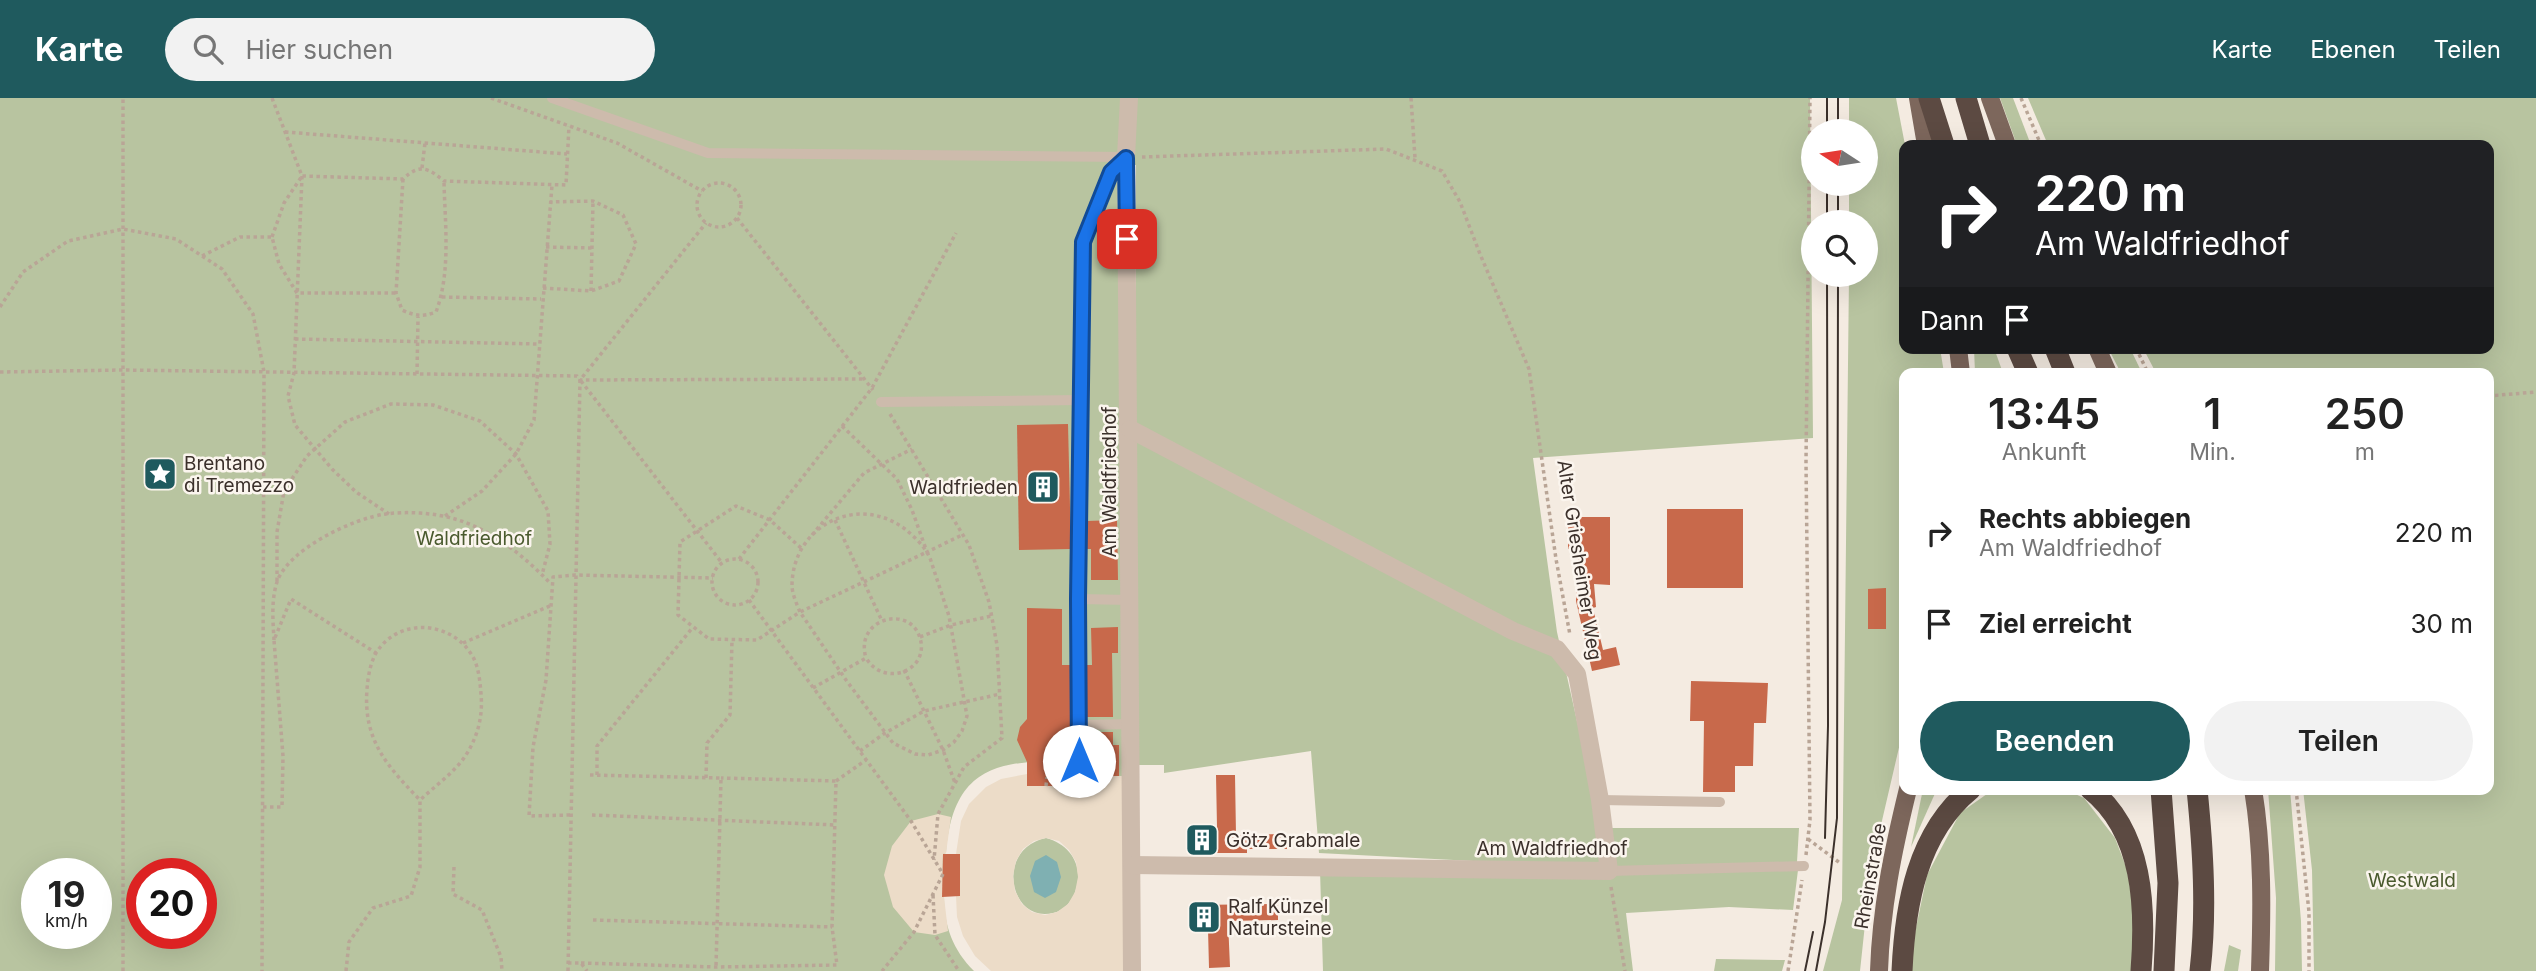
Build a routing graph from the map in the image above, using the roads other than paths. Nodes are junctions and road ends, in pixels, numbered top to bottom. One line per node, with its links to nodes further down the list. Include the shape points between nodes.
1 (552, 98): 11 (lane, via 708,153)
2 (1129, 98): 11 (street, Am Waldfriedhof)
3 (1918, 98): 7 (main road)
4 (1928, 98): 8 (highway)
5 (1966, 98): 9 (highway)
6 (1990, 98): 10 (main road)
7 (1925, 140)
8 (1942, 140)
9 (1979, 140)
10 (2005, 140)
11 (1126, 158): 12 (lane, via 1111,172 1083,242); 14 (street, Am Waldfriedhof)
12 (1082, 400): 13 (lane); 15 (lane)
13 (881, 402)
14 (1130, 429): 16 (street, Am Waldfriedhof); 26 (street, Alter Griesheimer Weg, via 1513,631 1557,649 1577,674)
15 (1078, 599): 16 (lane); 18 (lane)
16 (1131, 600): 17 (street, Am Waldfriedhof)
17 (1131, 724): 18 (lane); 28 (street, Am Waldfriedhof)
18 (1079, 725): 19 (lane)
19 (1079, 761)
20 (1907, 795): 32 (main road, Rheinstraße, via 1889,870)
21 (1964, 795): 33 (highway, via 1936,831 1919,865 1903,932)
22 (2098, 795): 34 (highway, via 2133,850 2144,932)
23 (2161, 795): 35 (highway, via 2168,883)
24 (2197, 795): 36 (highway, via 2204,879)
25 (2254, 795): 37 (main road, via 2260,861)
26 (1600, 800): 27 (lane); 30 (street, Alter Griesheimer Weg)
27 (1720, 802)
28 (1132, 865): 30 (street, Am Waldfriedhof); 31 (street, Am Waldfriedhof)
29 (1804, 866): 30 (lane, Am Waldfriedhof)
30 (1609, 871)
31 (1132, 971)
32 (1879, 971)
33 (1902, 971)
34 (2141, 971)
35 (2164, 971)
36 (2200, 971)
37 (2260, 971)

